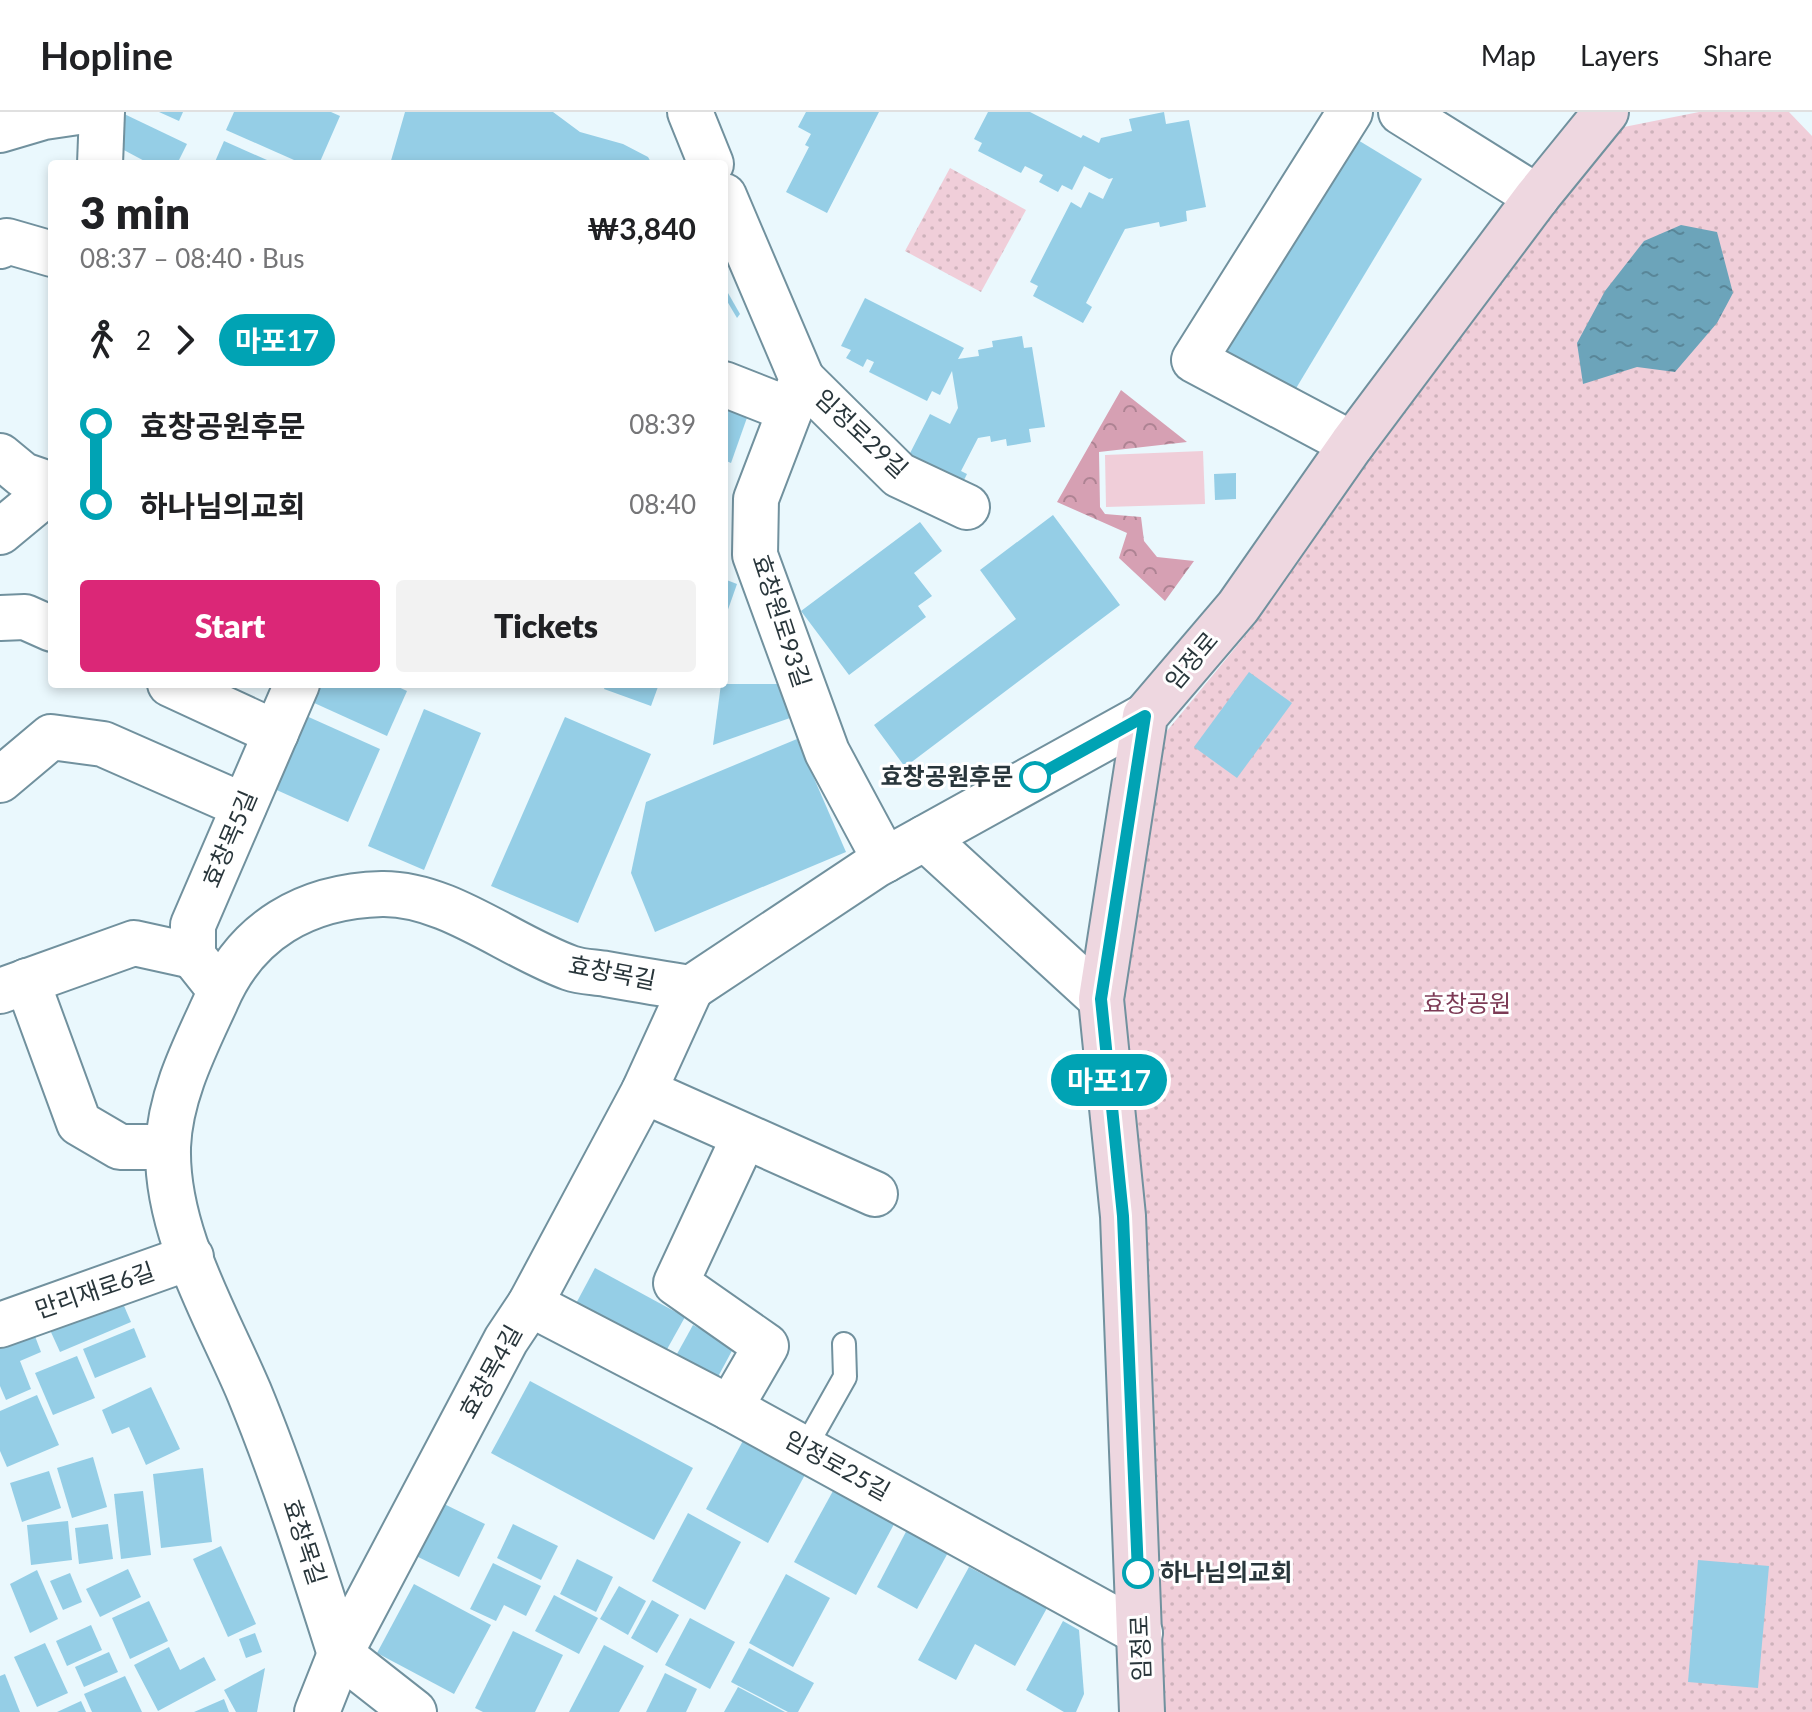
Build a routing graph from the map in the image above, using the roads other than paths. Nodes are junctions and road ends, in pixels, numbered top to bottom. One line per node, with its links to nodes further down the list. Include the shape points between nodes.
1 (78, 112): 7 (street)
2 (102, 112): 8 (street)
3 (690, 112): 9 (street)
4 (1350, 112): 16 (street, via 1194,360)
5 (1401, 112): 10 (street)
6 (1606, 112): 10 (street, 임정로)
7 (0, 130)
8 (99, 160)
9 (709, 160)
10 (1537, 197): 16 (street, 임정로)
11 (728, 207): 15 (street)
12 (0, 246): 13 (street, via 7,241)
13 (48, 253)
14 (728, 385): 15 (street)
15 (796, 394): 20 (street, 임정로29길, via 899,475); 29 (street, 효창원로93길, via 756,499 755,555 827,752)
16 (1352, 444): 24 (street, 임정로, via 1238,607)
17 (0, 456): 18 (street, via 23,475)
18 (48, 485)
19 (48, 490): 21 (street)
20 (967, 507)
21 (0, 532)
22 (179, 688): 25 (street)
23 (295, 688): 25 (street, 효창목5길)
24 (1145, 716): 28 (street); 34 (street, 임정로)
25 (276, 733): 27 (street, 효창목5길)
26 (0, 780): 27 (street, via 51,737 103,744)
27 (244, 806): 30 (street, 효창목5길, via 193,925)
28 (925, 838): 29 (street); 34 (street)
29 (885, 860): 32 (street)
30 (193, 956): 31 (street, via 134,943); 33 (street)
31 (8, 983): 37 (street, via 79,1123 120,1147)
32 (691, 988): 33 (street, 효창목길, via 571,969 423,898 384,894 354,896 294,913 264,932); 35 (street, 효창목4길)
33 (220, 990): 37 (street, 효창목길, via 176,1096)
34 (1101, 999): 45 (street, 임정로, via 1123,1216)
35 (644, 1091): 36 (street); 40 (street, 효창목4길)
36 (744, 1137): 38 (street); 43 (street, via 676,1283 766,1346)
37 (168, 1147): 39 (street, 효창목길, via 178,1218)
38 (875, 1194)
39 (191, 1257): 41 (street, 만리재로6길); 46 (street, 효창목길, via 294,1510)
40 (530, 1304): 43 (street, 임정로25길); 46 (street, 효창목4길)
41 (0, 1325)
42 (844, 1344): 44 (lane, via 845,1377)
43 (730, 1408): 44 (street, 임정로25길)
44 (805, 1448): 45 (street, 임정로25길)
45 (1140, 1633): 49 (street, 임정로)
46 (340, 1654): 47 (street); 48 (street)
47 (317, 1712)
48 (414, 1712)
49 (1142, 1712)

